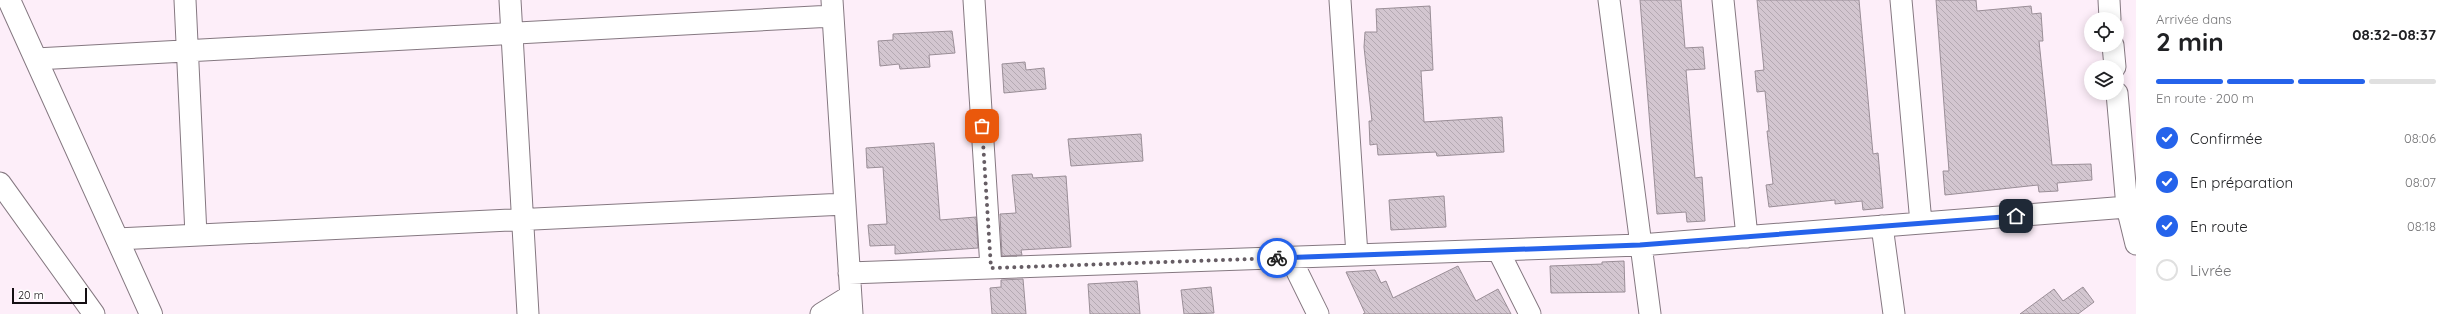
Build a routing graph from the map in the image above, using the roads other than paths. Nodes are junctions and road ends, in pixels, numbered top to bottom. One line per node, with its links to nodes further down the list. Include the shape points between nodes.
1 (9, 0): 14 (street)
2 (185, 0): 13 (street)
3 (510, 0): 12 (street)
4 (974, 0): 31 (street)
5 (1340, 0): 29 (street)
6 (1608, 0): 27 (street)
7 (1723, 0): 24 (street)
8 (1901, 0): 21 (street)
9 (2109, 0): 11 (street)
10 (832, 8): 12 (street); 18 (street)
11 (2110, 12)
12 (512, 34): 13 (street); 20 (street)
13 (188, 51): 14 (street); 23 (street)
14 (36, 59): 25 (street)
15 (2119, 100): 16 (street)
16 (2129, 140): 19 (street)
17 (0, 183): 34 (street)
18 (845, 204): 20 (street); 32 (street)
19 (2127, 207): 21 (street); 26 (street)
20 (523, 219): 23 (street); 36 (street)
21 (1921, 223): 22 (street)
22 (1882, 226): 24 (street); 41 (street)
23 (196, 236): 25 (street)
24 (1747, 237): 27 (street)
25 (117, 239): 35 (street)
26 (2136, 244)
27 (1640, 245): 28 (street); 40 (street)
28 (1498, 250): 29 (street); 39 (street)
29 (1357, 255): 30 (street)
30 (1290, 257): 31 (street); 38 (street)
31 (991, 268): 32 (street)
32 (849, 273): 33 (street)
33 (851, 305): 37 (street)
34 (94, 314)
35 (151, 314)
36 (528, 314)
37 (821, 314)
38 (1318, 314)
39 (1530, 314)
40 (1650, 314)
41 (1894, 314)

